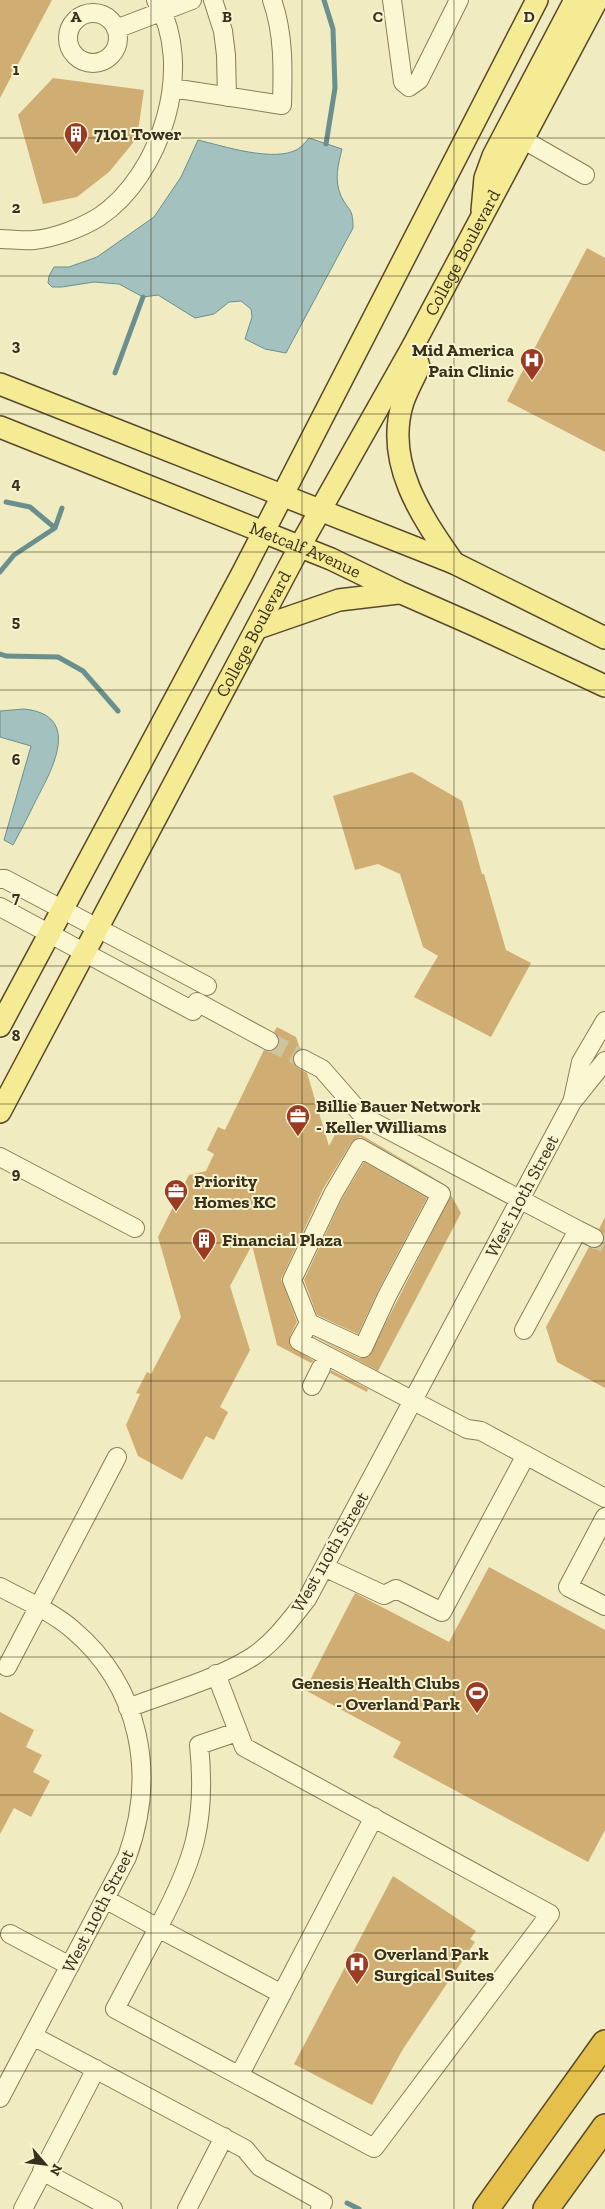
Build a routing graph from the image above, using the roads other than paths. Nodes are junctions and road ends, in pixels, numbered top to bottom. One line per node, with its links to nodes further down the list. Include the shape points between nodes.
1 (192, 0): 9 (street)
2 (213, 0): 12 (street, via 223,31)
3 (272, 0): 12 (street, via 278,17 283,56 282,105)
4 (392, 0): 5 (street, via 403,82 409,87 419,80)
5 (459, 0)
6 (537, 0): 20 (main road)
7 (576, 0): 15 (main road, via 493,156 485,178)
8 (597, 0): 13 (main road, College Boulevard)
9 (160, 6): 10 (street); 11 (street, via 172,47)
10 (116, 29)
11 (172, 88): 12 (street); 16 (street, via 162,129 146,166 126,195 98,218 65,232 35,240)
12 (227, 97)
13 (524, 140): 14 (street); 15 (main road, College Boulevard)
14 (586, 174)
15 (482, 218): 17 (main road, College Boulevard)
16 (0, 239)
17 (413, 346): 21 (main road, College Boulevard); 24 (main road, via 420,367 403,401 399,421 402,466 416,503)
18 (0, 384): 20 (main road)
19 (0, 426): 22 (main road, Metcalf Avenue)
20 (282, 496): 21 (main road); 22 (main road)
21 (321, 511): 23 (main road, College Boulevard); 24 (main road)
22 (264, 531): 23 (main road, Metcalf Avenue); 31 (main road)
23 (300, 546): 25 (main road, Metcalf Avenue); 26 (main road, College Boulevard)
24 (454, 563): 27 (main road)
25 (399, 592): 26 (main road, via 339,600); 28 (main road, Metcalf Avenue)
26 (258, 628): 32 (main road, College Boulevard)
27 (605, 638)
28 (605, 686)
29 (0, 879): 31 (street)
30 (0, 907): 33 (street)
31 (63, 910): 32 (street); 33 (main road)
32 (98, 928): 34 (main road, College Boulevard); 35 (street)
33 (50, 933): 34 (street); 37 (main road)
34 (85, 952): 38 (street); 42 (main road, College Boulevard)
35 (207, 986)
36 (605, 1020): 41 (street, West 110th Street, via 581,1062)
37 (0, 1026)
38 (269, 1041)
39 (302, 1059): 44 (street, via 322,1069 364,1117)
40 (605, 1061): 41 (street, West 110th Street)
41 (572, 1102): 44 (street, West 110th Street)
42 (0, 1112)
43 (0, 1157): 45 (street)
44 (521, 1198): 46 (street); 52 (street, West 110th Street)
45 (135, 1228)
46 (578, 1230): 47 (street); 49 (street)
47 (594, 1238)
48 (309, 1323): 48 (street, via 292,1280 333,1194 360,1148 441,1194 363,1348); 52 (street, via 299,1341)
49 (524, 1330)
50 (321, 1368): 51 (street)
51 (312, 1386)
52 (414, 1401): 53 (street); 57 (street, West 110th Street)
53 (526, 1456): 55 (street); 57 (street, via 442,1612 396,1589 384,1595)
54 (117, 1457): 60 (street)
55 (605, 1498)
56 (605, 1518): 59 (street, via 568,1587)
57 (324, 1567): 62 (street, West 110th Street, via 307,1599 285,1627 253,1656)
58 (0, 1587): 60 (street)
59 (605, 1606)
60 (38, 1607): 61 (street); 63 (street, via 73,1629 98,1654 115,1679)
61 (6, 1667)
62 (216, 1674): 63 (street, West 110th Street); 64 (street)
63 (128, 1708): 66 (street, West 110th Street, via 140,1749 142,1800 127,1857)
64 (237, 1732): 65 (street, via 244,1747); 67 (street, via 199,1745 202,1799 194,1848 186,1873)
65 (374, 1817): 70 (street); 76 (street, via 550,1914 374,2148)
66 (105, 1899): 67 (street); 69 (street, West 110th Street)
67 (158, 1928): 70 (street); 76 (street, via 116,2009)
68 (10, 1934): 69 (street)
69 (70, 1966): 71 (street, West 110th Street)
70 (282, 1994): 76 (street)
71 (33, 2036): 74 (street); 77 (street, West 110th Street)
72 (605, 2043): 75 (highway)
73 (605, 2048): 75 (highway)
74 (96, 2069): 79 (street); 80 (street)
75 (585, 2072): 85 (highway)
76 (239, 2076)
77 (0, 2098)
78 (605, 2127): 86 (highway)
79 (224, 2137): 83 (street); 84 (street, via 246,2149 260,2167 323,2202)
80 (42, 2172): 81 (street); 82 (street)
81 (23, 2209)
82 (113, 2209)
83 (187, 2209)
84 (320, 2209)
85 (486, 2209)
86 (546, 2209)

